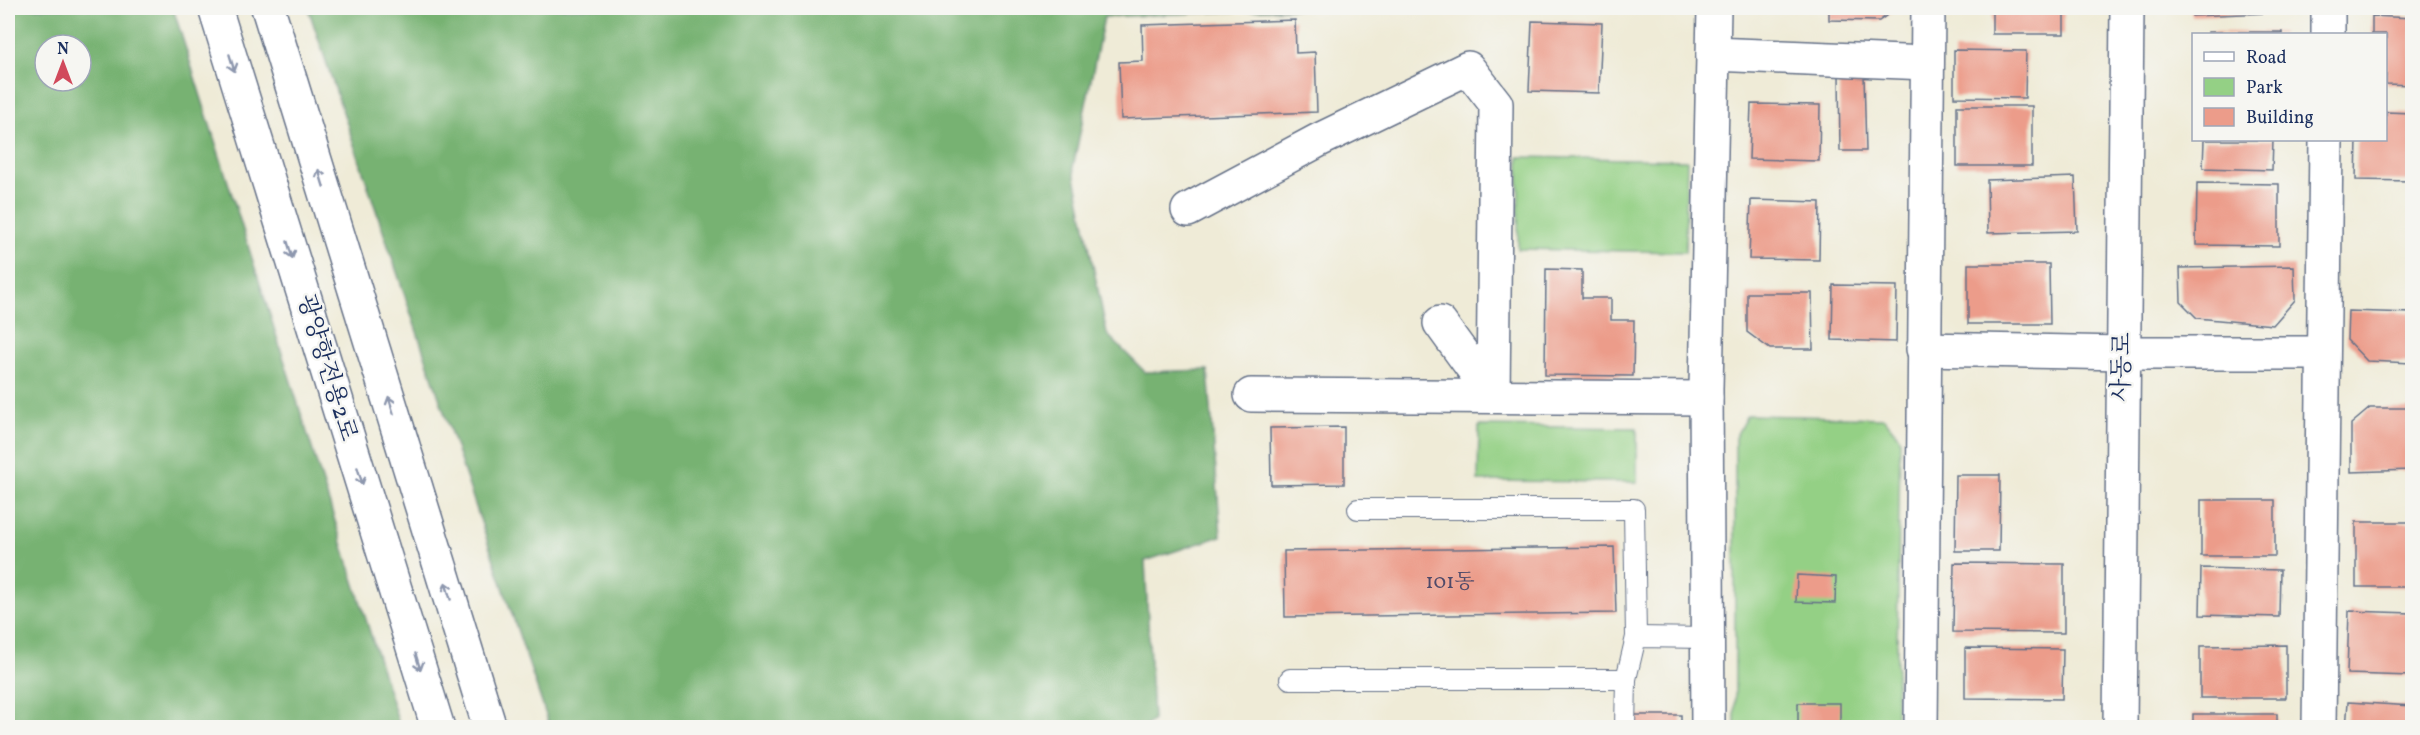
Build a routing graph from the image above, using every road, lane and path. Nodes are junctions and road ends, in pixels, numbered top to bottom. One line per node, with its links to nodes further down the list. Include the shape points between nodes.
1 (215, 8): 24 (main road, 광양항전용2로, one-way to 24)
2 (268, 8): 25 (main road, one-way to 2)
3 (1714, 8): 8 (main road)
4 (1928, 8): 9 (main road)
5 (2127, 8): 14 (main road, 사동로)
6 (2328, 8): 7 (main road)
7 (2328, 33)
8 (1713, 54): 9 (main road); 18 (main road)
9 (1927, 63): 13 (main road)
10 (2326, 141): 15 (main road)
11 (1188, 210): 17 (main road, via 1319,140 1468,68 1496,104)
12 (1440, 323): 17 (main road)
13 (1923, 349): 14 (main road); 28 (main road)
14 (2123, 353): 15 (main road); 29 (main road, 사동로)
15 (2322, 353): 30 (main road)
16 (1251, 395): 17 (main road)
17 (1493, 396): 18 (main road)
18 (1706, 398): 21 (main road)
19 (1358, 509): 20 (lane, via 1634,509)
20 (1636, 637): 21 (lane); 23 (lane)
21 (1707, 638): 27 (main road)
22 (1290, 679): 23 (lane)
23 (1626, 679): 26 (lane)
24 (438, 728)
25 (490, 728)
26 (1625, 728)
27 (1707, 728)
28 (1921, 728)
29 (2120, 728)
30 (2319, 728)

